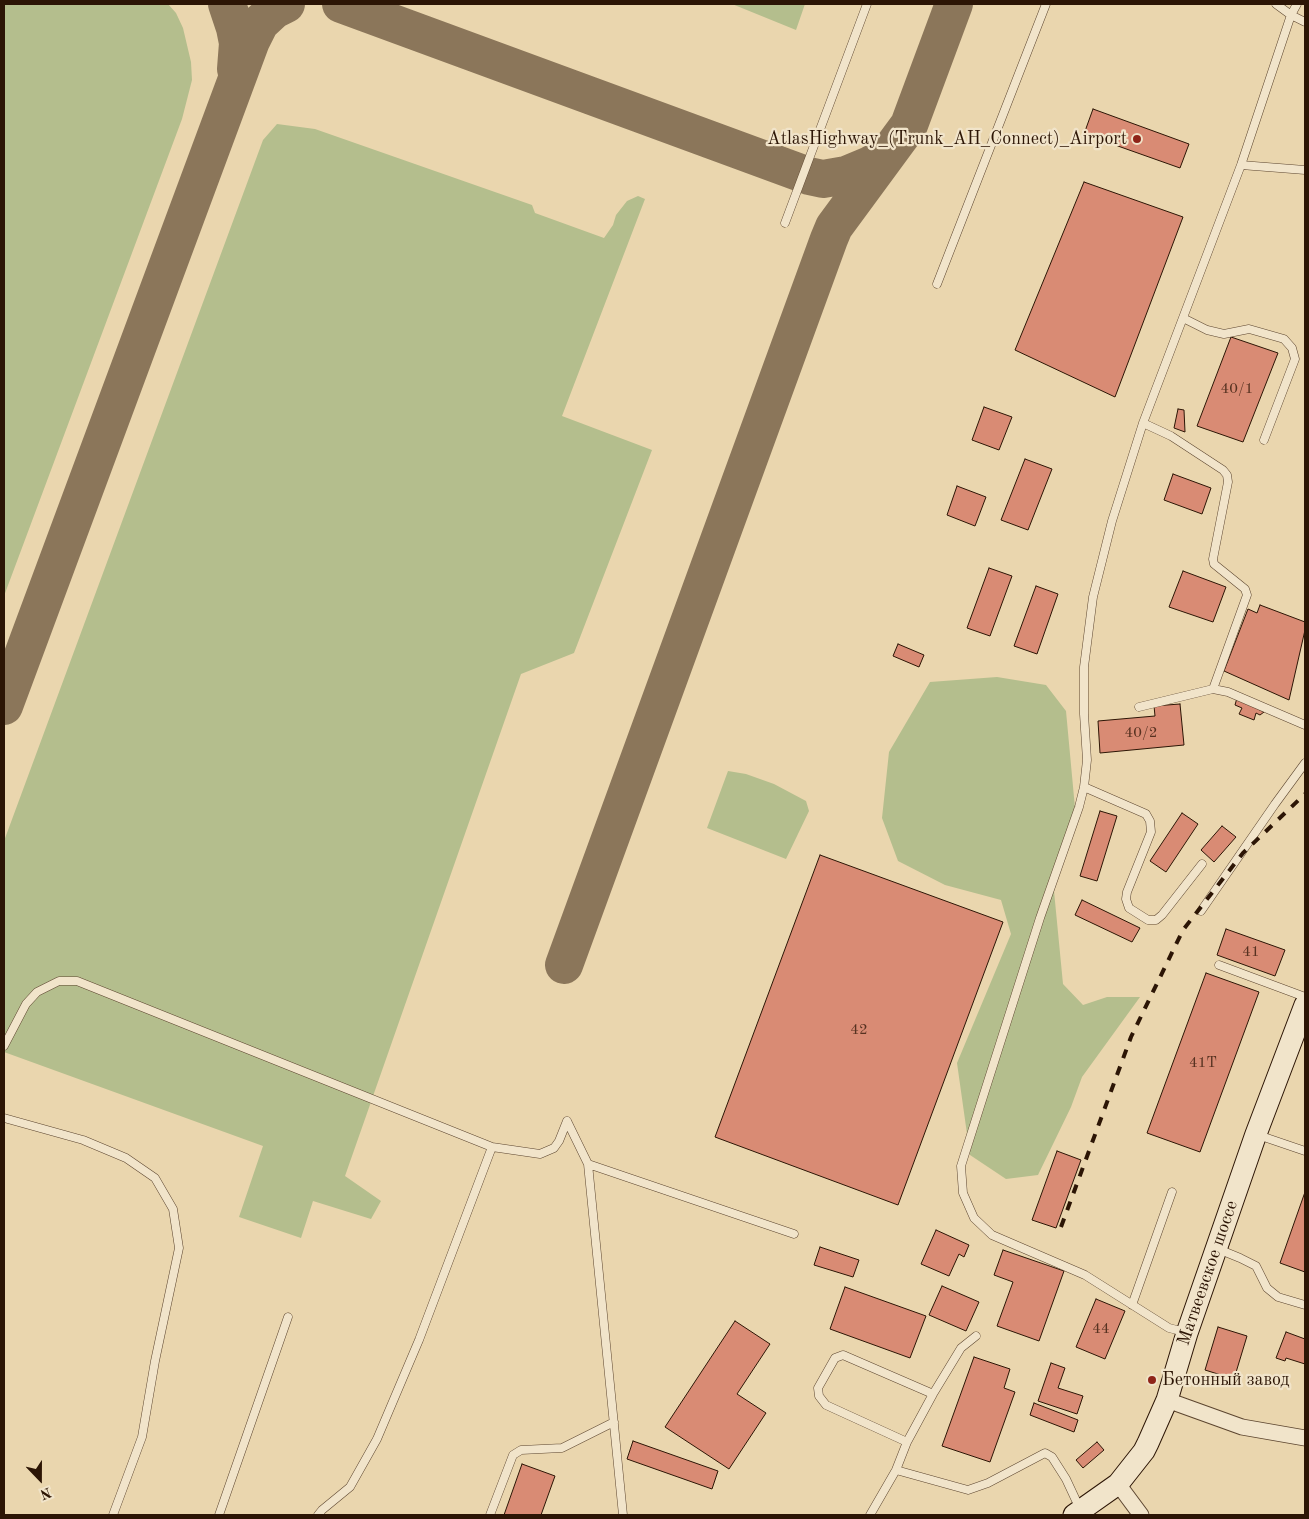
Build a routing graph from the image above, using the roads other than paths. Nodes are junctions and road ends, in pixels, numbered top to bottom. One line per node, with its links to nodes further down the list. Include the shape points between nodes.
1 (867, 4): 9 (lane)
2 (1046, 4): 10 (lane)
3 (1276, 4): 5 (lane)
4 (1298, 4): 5 (lane)
5 (1291, 15): 6 (lane); 7 (lane)
6 (1305, 22)
7 (1241, 165): 8 (lane); 11 (lane)
8 (1305, 170)
9 (785, 223)
10 (937, 284)
11 (1183, 318): 12 (lane); 13 (lane, via 1224,334 1248,329 1284,339 1292,348 1295,359)
12 (1143, 423): 14 (lane, via 1171,436 1227,475 1213,559 1214,564 1245,589 1247,596); 18 (lane, via 1112,521 1093,597 1084,667 1087,760)
13 (1264, 440)
14 (1213, 689): 15 (lane); 16 (lane, via 1228,692)
15 (1139, 707)
16 (1305, 725)
17 (1305, 763): 20 (lane)
18 (1084, 787): 19 (lane, via 1146,814 1150,821 1150,832 1127,892 1129,908 1148,920 1156,920); 34 (lane, via 961,1166 963,1192 974,1218 992,1235 1085,1275)
19 (1202, 864)
20 (1201, 911)
21 (1219, 965): 22 (lane)
22 (1305, 997)
23 (1305, 1005): 26 (main road, Матвеевское шоссе)
24 (4, 1046): 27 (lane, via 26,1004 37,992 59,981 76,981)
25 (4, 1118): 46 (lane, via 83,1140 126,1158 155,1178 173,1209 179,1248 142,1437)
26 (1256, 1134): 28 (lane); 32 (main road, Матвеевское шоссе)
27 (492, 1147): 29 (lane, via 540,1154 554,1148 560,1141 567,1121); 48 (lane, via 419,1340 377,1439 350,1487)
28 (1305, 1151)
29 (588, 1164): 31 (lane); 40 (lane)
30 (1172, 1192): 34 (lane)
31 (794, 1234)
32 (1216, 1248): 33 (lane, via 1256,1266 1267,1288 1278,1297); 36 (main road, Матвеевское шоссе)
33 (1305, 1304)
34 (1132, 1305): 36 (lane, via 1169,1328)
35 (288, 1317): 47 (lane)
36 (1187, 1333): 39 (main road, Матвеевское шоссе)
37 (976, 1336): 38 (lane, via 961,1348)
38 (933, 1394): 42 (lane); 42 (lane, via 843,1355 835,1358 818,1388 819,1396 826,1404)
39 (1167, 1400): 41 (street, via 1242,1427); 44 (main road, Матвеевское шоссе, via 1144,1451)
40 (614, 1422): 49 (lane, via 562,1448 521,1450 513,1454); 50 (lane)
41 (1305, 1438)
42 (908, 1442): 43 (lane)
43 (896, 1470): 45 (lane, via 968,1490 988,1484 1045,1453 1052,1456 1066,1479); 51 (lane)
44 (1118, 1484): 45 (main road, Матвеевское шоссе); 52 (street)
45 (1078, 1513)
46 (113, 1515)
47 (219, 1515)
48 (318, 1515)
49 (490, 1515)
50 (623, 1515)
51 (870, 1515)
52 (1141, 1515)

